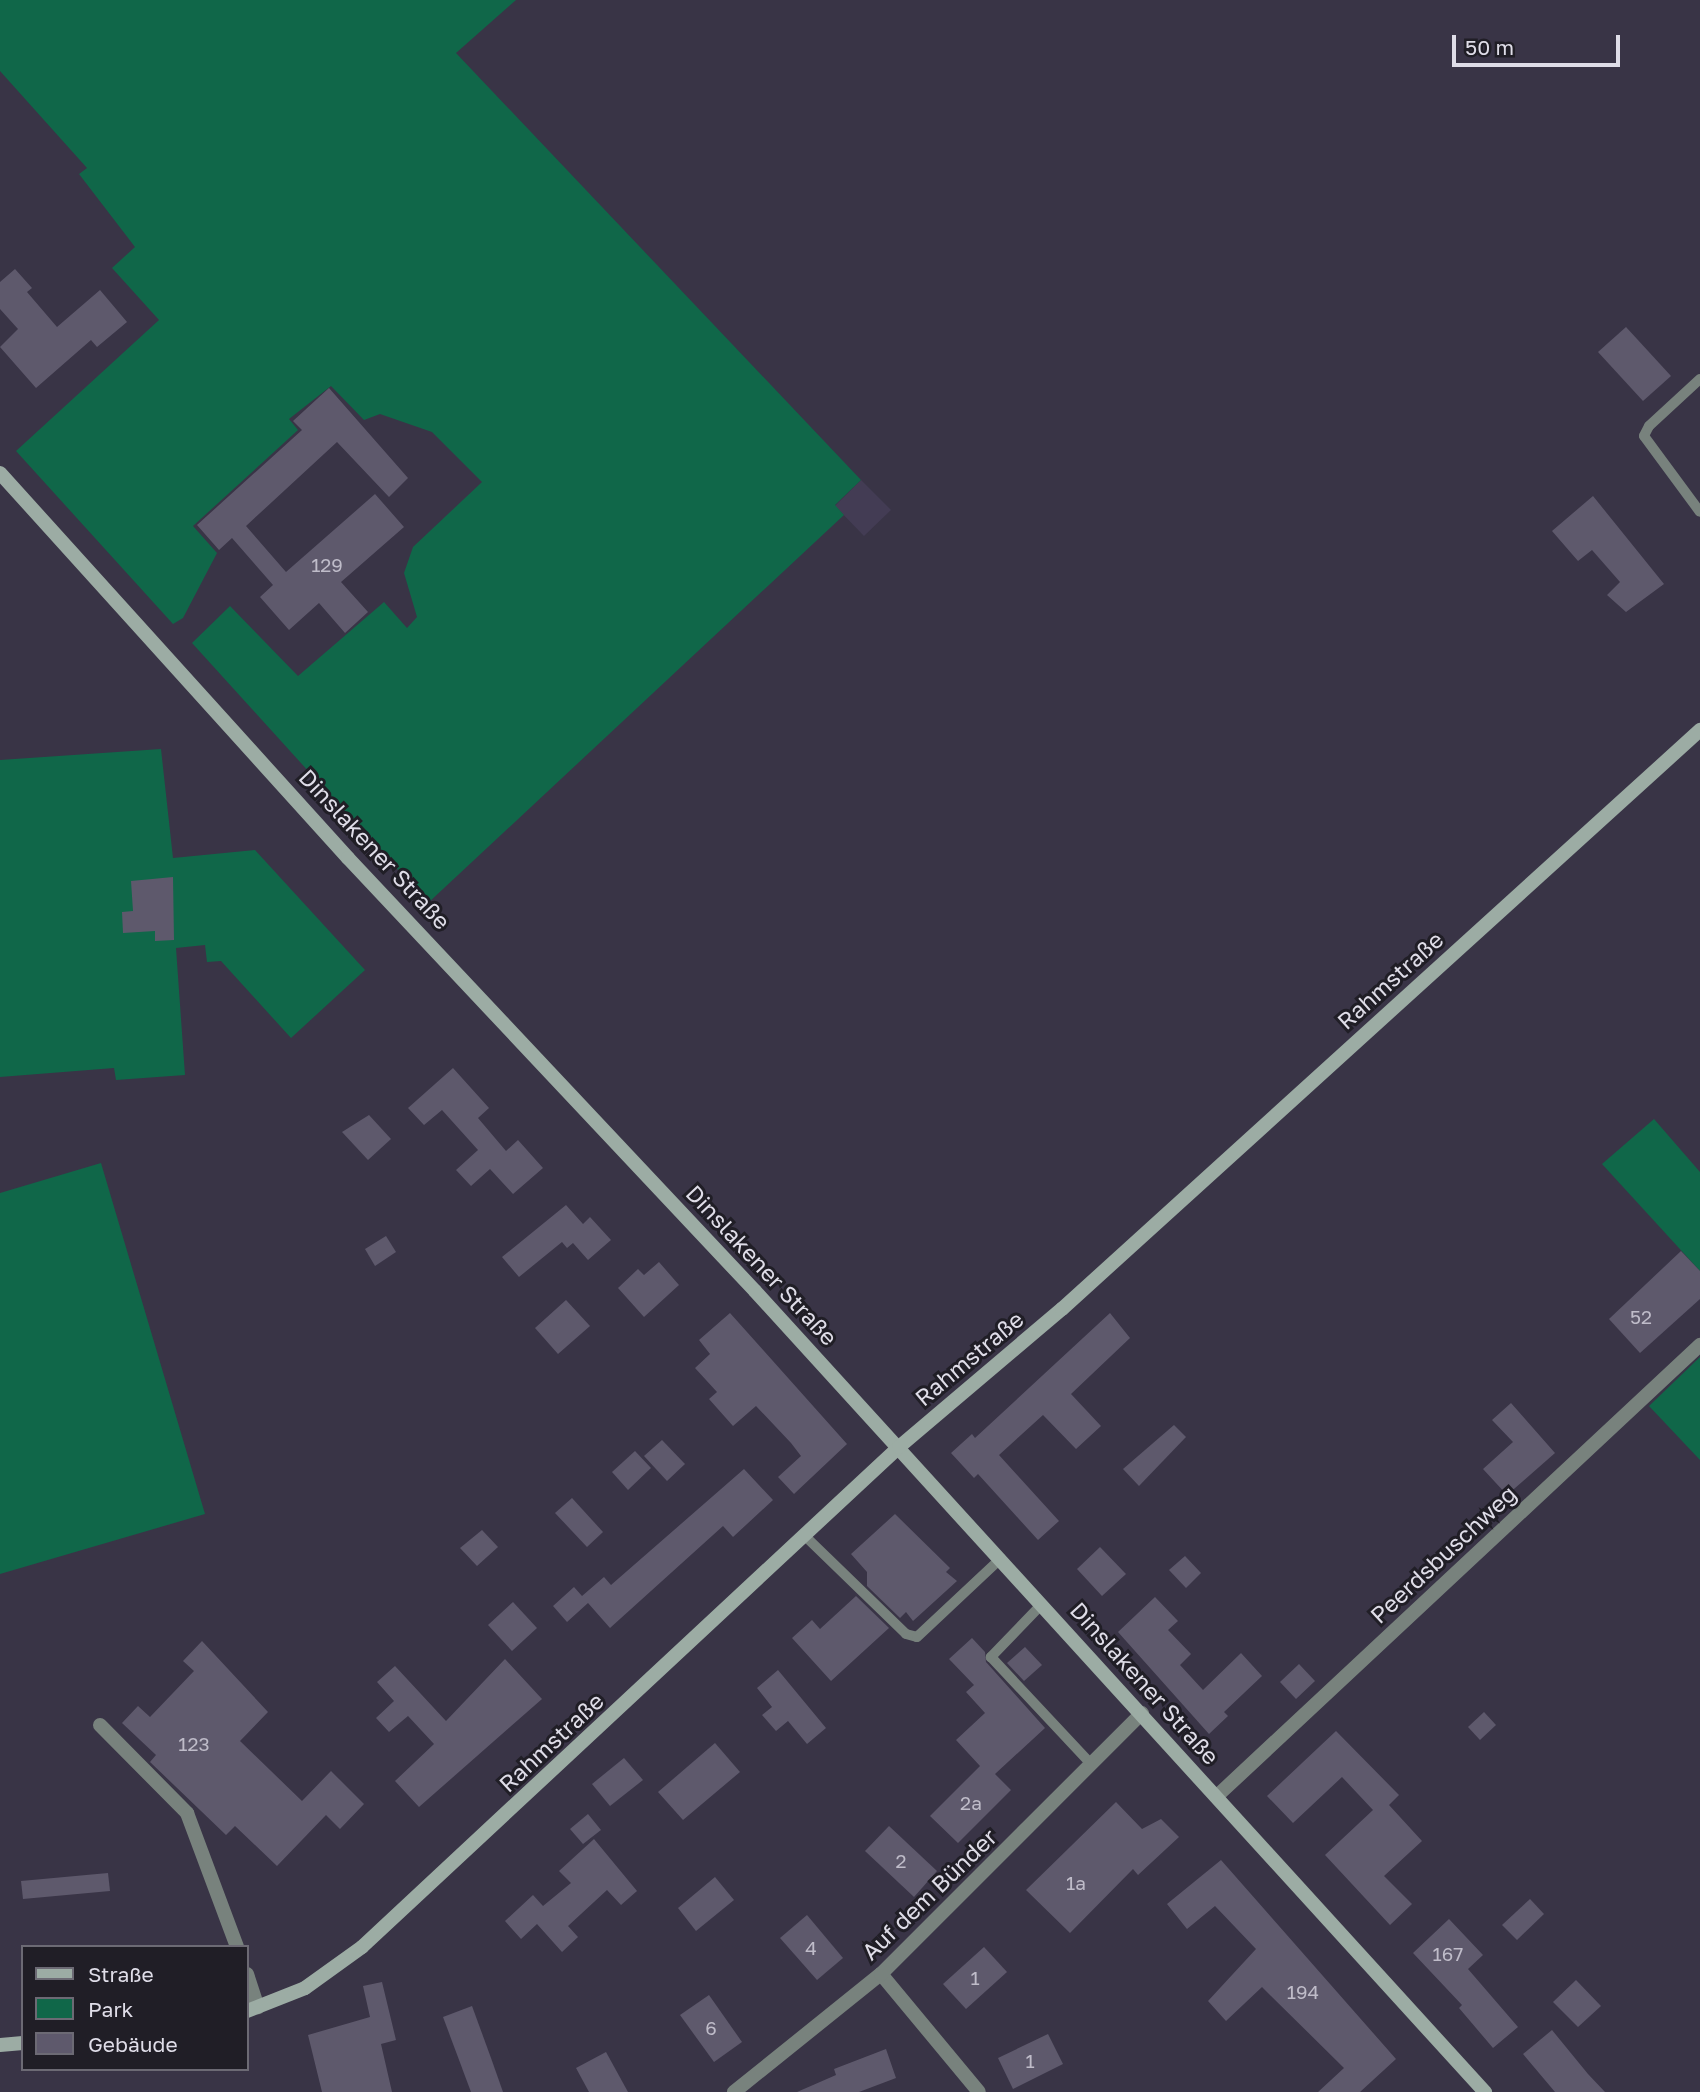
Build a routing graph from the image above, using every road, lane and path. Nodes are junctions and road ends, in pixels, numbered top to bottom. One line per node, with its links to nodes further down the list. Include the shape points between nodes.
1 (1700, 379): 3 (lane, via 1644,436)
2 (0, 472): 6 (main road, Dinslakener Straße, via 348,858)
3 (1700, 512)
4 (1700, 730): 6 (main road, Rahmstraße, via 1062,1309)
5 (1700, 1345): 13 (street, Peerdsbuschweg)
6 (899, 1447): 7 (main road, Rahmstraße); 8 (main road, Dinslakener Straße)
7 (806, 1536): 8 (lane, via 906,1634 917,1637); 17 (main road, Rahmstraße, via 362,1947 305,1988)
8 (1000, 1558): 9 (main road, Dinslakener Straße)
9 (1042, 1604): 10 (main road, Dinslakener Straße); 12 (lane, via 991,1657)
10 (1142, 1713): 12 (street, Auf dem Bünder); 13 (main road, Dinslakener Straße)
11 (100, 1725): 14 (street, via 191,1820)
12 (1093, 1765): 15 (street, Auf dem Bünder)
13 (1217, 1796): 22 (main road, Dinslakener Straße)
14 (236, 1945)
15 (881, 1974): 20 (street, Auf dem Bünder); 21 (street)
16 (248, 1980): 17 (street, Rahmstraße)
17 (253, 2009)
18 (21, 2043): 19 (main road)
19 (0, 2045)
20 (734, 2092)
21 (979, 2092)
22 (1485, 2092)

